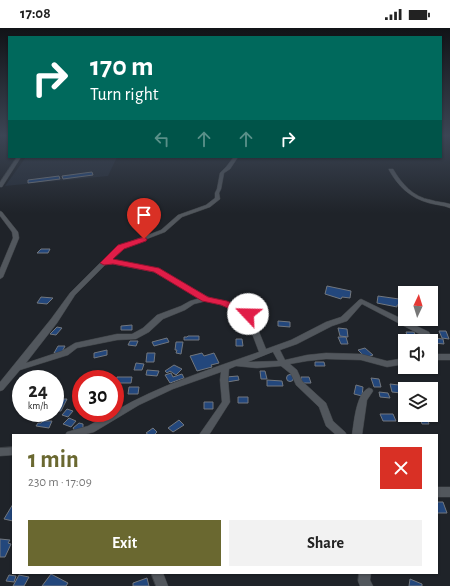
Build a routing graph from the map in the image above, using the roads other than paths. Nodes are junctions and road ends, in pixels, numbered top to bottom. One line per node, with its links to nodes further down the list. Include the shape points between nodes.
1 (16, 161): 4 (street)
2 (233, 161): 9 (street, via 222,173 218,198 208,206 180,216 163,231 121,247)
3 (391, 170): 5 (street, via 406,191 412,195 421,200)
4 (0, 186)
5 (450, 206)
6 (0, 213): 8 (street)
7 (0, 225): 8 (street)
8 (11, 228): 10 (street, via 16,238)
9 (104, 263): 11 (street, via 113,262 156,270); 21 (street, via 72,294)
10 (0, 277)
11 (206, 299): 14 (street, via 224,303 248,314); 21 (street, via 192,302 160,317 146,330 133,337 117,337 75,346 64,353)
12 (426, 334): 13 (street, via 361,301 344,319)
13 (275, 348): 14 (street); 18 (street)
14 (263, 352): 19 (street)
15 (438, 357): 16 (street)
16 (450, 357)
17 (398, 362): 18 (street, via 387,364 361,357 326,356)
18 (284, 363): 19 (street); 26 (street, via 294,372 299,383 323,405 329,423)
19 (235, 364): 20 (street)
20 (225, 367): 24 (street, via 170,387 91,429); 25 (street, via 226,402)
21 (18, 368): 22 (street)
22 (0, 388)
23 (369, 391): 27 (street, via 363,400)
24 (74, 434)
25 (205, 434)
26 (341, 434)
27 (357, 434)
28 (12, 451): 29 (street)
29 (0, 452)
30 (438, 492): 31 (street)
31 (450, 492)
32 (157, 574): 34 (street)
33 (365, 574): 35 (street, via 364,581)
34 (162, 586)
35 (367, 586)

